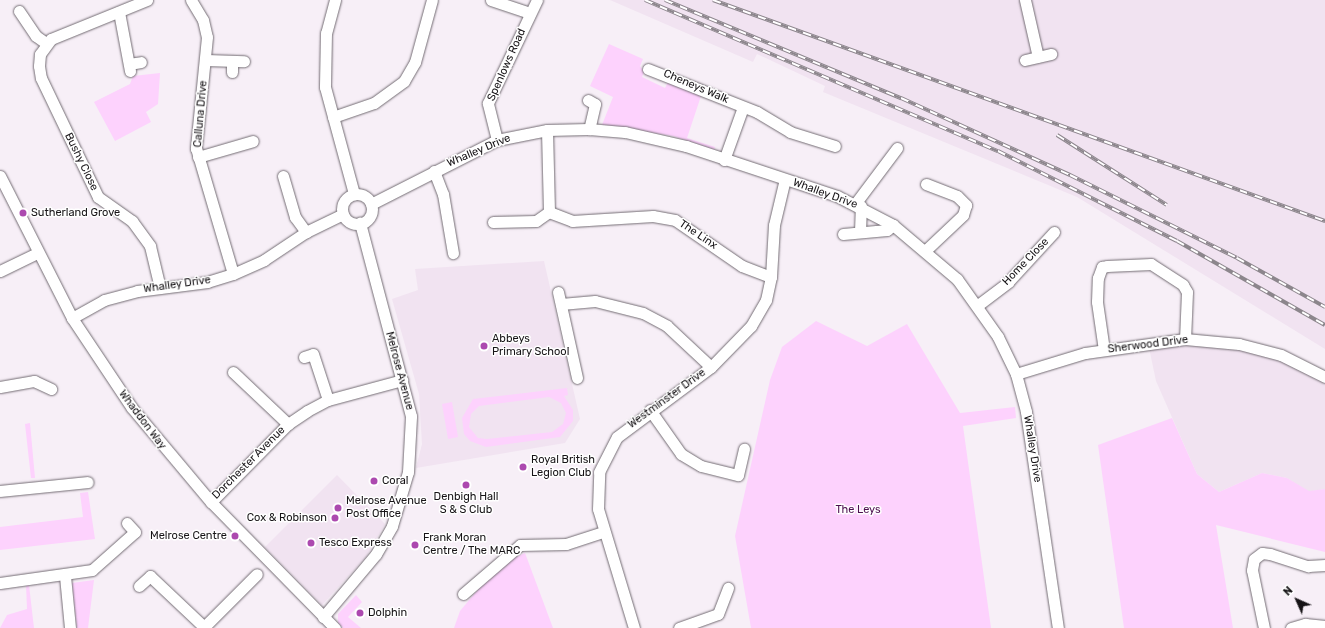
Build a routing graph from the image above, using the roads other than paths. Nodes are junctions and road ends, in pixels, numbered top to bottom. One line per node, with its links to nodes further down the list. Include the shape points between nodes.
1 (191, 0): 14 (street, Calluna Drive, via 203,20)
2 (335, 0): 21 (street, via 326,33 324,60 325,87)
3 (432, 0): 21 (street, via 415,62 404,81 374,103)
4 (491, 0): 9 (street)
5 (537, 0): 9 (street, Spenlows Road)
6 (1025, 0): 13 (street)
7 (145, 1): 8 (street)
8 (118, 12): 11 (street, via 63,32); 17 (street, via 130,68)
9 (530, 13): 24 (street, Spenlows Road, via 488,102)
10 (26, 15): 11 (street, via 36,36)
11 (46, 43): 53 (street, Bushy Close, via 40,54 41,78 98,197 143,233 150,246)
12 (1052, 54): 13 (street)
13 (1038, 57): 15 (street)
14 (206, 60): 16 (street, via 232,66); 28 (street, Calluna Drive)
15 (1025, 60)
16 (244, 61)
17 (141, 62)
18 (648, 69): 20 (street, Cheneys Walk)
19 (588, 100): 22 (street, via 594,104)
20 (743, 107): 26 (street, Cheneys Walk, via 790,132); 29 (street, Cheneys Walk)
21 (333, 117): 35 (street)
22 (589, 129): 23 (street, Whalley Drive); 29 (street, Whalley Drive, via 656,138)
23 (547, 130): 24 (street, Whalley Drive); 38 (street)
24 (497, 140): 30 (street, Whalley Drive)
25 (253, 141): 28 (street)
26 (836, 145)
27 (897, 148): 37 (street)
28 (198, 157): 51 (street, Calluna Drive)
29 (724, 160): 33 (street, Whalley Drive)
30 (434, 171): 36 (street, Whalley Drive); 49 (street, via 448,216)
31 (0, 176): 48 (street, Whaddon Way)
32 (283, 176): 43 (street, via 295,217)
33 (785, 179): 37 (street, Whalley Drive); 52 (street, Westminster Drive, via 774,225)
34 (926, 184): 47 (street, via 957,196 966,205 963,215)
35 (354, 194): 36 (street, via 362,195); 39 (street, via 343,204)
36 (371, 204): 41 (street, via 371,214)
37 (858, 205): 42 (street, Whalley Drive); 44 (street)
38 (549, 212): 40 (street, via 536,222); 52 (street, The Linx, via 572,221 654,216 675,220 742,266)
39 (343, 214): 41 (street, via 352,223); 43 (street, Whalley Drive)
40 (493, 222)
41 (360, 223): 66 (street, Melrose Avenue)
42 (893, 225): 44 (street, via 887,230); 47 (street, Whalley Drive)
43 (306, 232): 51 (street, Whalley Drive, via 264,260)
44 (860, 232): 46 (street)
45 (1054, 232): 56 (street, Home Close, via 1008,282)
46 (843, 234)
47 (926, 250): 56 (street, Whalley Drive)
48 (37, 253): 50 (street); 57 (street, Whaddon Way)
49 (453, 253)
50 (0, 271)
51 (233, 274): 53 (street, Whalley Drive, via 207,282)
52 (771, 277): 61 (street, Westminster Drive, via 766,300 750,326)
53 (160, 288): 57 (street, Whalley Drive, via 104,300)
54 (558, 292): 55 (street)
55 (561, 304): 61 (street, via 595,301 643,313 667,326); 65 (street)
56 (978, 305): 63 (street, Whalley Drive)
57 (72, 318): 75 (street, Whaddon Way, via 132,408)
58 (1184, 339): 59 (street, Sherwood Drive); 59 (street, via 1187,292 1183,285 1151,264 1107,266 1102,268 1098,278 1097,302); 64 (street, Sherwood Drive, via 1239,344 1281,355)
59 (1104, 350): 63 (street, Sherwood Drive)
60 (304, 357): 69 (street, via 313,354)
61 (711, 367): 70 (street, Westminster Drive)
62 (233, 372): 71 (street, Dorchester Avenue)
63 (1016, 374): 92 (street, Whalley Drive, via 1026,412)
64 (1325, 377)
65 (577, 378)
66 (402, 380): 69 (street, Dorchester Avenue); 85 (street, Melrose Avenue, via 411,416 411,446 408,472 392,526 365,572)
67 (0, 387): 68 (street, via 34,381)
68 (51, 390)
69 (328, 400): 71 (street, Dorchester Avenue)
70 (650, 410): 72 (street, via 681,454 700,466 738,475); 77 (street, Westminster Drive, via 617,437 599,472 598,509)
71 (288, 424): 75 (street, Dorchester Avenue)
72 (744, 449)
73 (88, 482): 74 (street)
74 (0, 491)
75 (211, 502): 85 (street, Whaddon Way)
76 (127, 523): 80 (street, via 135,532 100,564 92,570)
77 (604, 532): 84 (street, via 566,544 520,545); 90 (street, Westminster Drive)
78 (1325, 565): 93 (street, via 1308,566 1262,553 1254,559 1252,570)
79 (258, 574): 88 (street)
80 (65, 576): 81 (street); 87 (street)
81 (0, 583)
82 (139, 586): 88 (street, via 150,576)
83 (728, 588): 91 (street, via 718,614)
84 (463, 594)
85 (323, 617): 89 (street, Whaddon Way)
86 (1325, 626): 94 (street, via 1306,624)
87 (70, 628)
88 (204, 628)
89 (335, 628)
90 (634, 628)
91 (679, 628)
92 (1058, 628)
93 (1264, 628)
94 (1291, 628)

